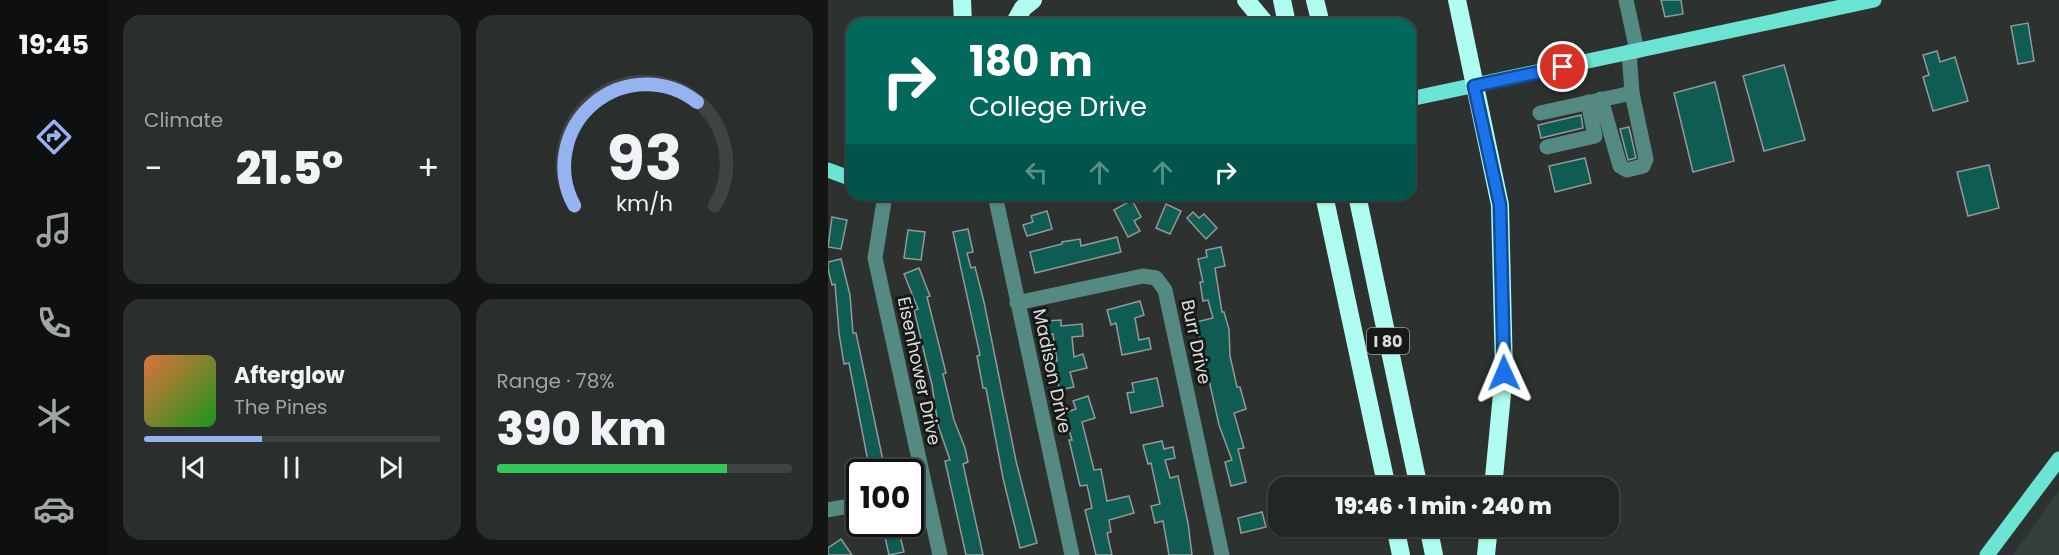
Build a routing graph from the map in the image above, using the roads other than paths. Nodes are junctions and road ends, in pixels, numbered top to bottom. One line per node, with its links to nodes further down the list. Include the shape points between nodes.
1 (962, 0): 9 (highway)
2 (1033, 0): 10 (highway)
3 (1246, 0): 11 (highway)
4 (1282, 0): 12 (highway)
5 (1316, 0): 13 (highway)
6 (1457, 0): 15 (highway)
7 (1626, 0): 14 (street)
8 (1874, 0): 14 (main road)
9 (963, 18)
10 (1017, 18)
11 (1261, 18)
12 (1286, 18)
13 (1320, 18)
14 (1633, 52): 15 (main road); 16 (street)
15 (1474, 86): 17 (main road); 32 (highway, via 1500,205 1504,373)
16 (1632, 93): 18 (street); 18 (street, via 1647,159 1643,166 1627,170 1618,163)
17 (1416, 98)
18 (1595, 101): 19 (street); 20 (street, via 1595,136)
19 (1540, 113)
20 (1547, 147)
21 (828, 170): 22 (main road)
22 (846, 177)
23 (884, 201): 28 (street, Eisenhower Drive, via 875,258)
24 (996, 201): 27 (street, Madison Drive)
25 (1324, 201): 30 (highway, I 80)
26 (1358, 201): 31 (highway, I 80)
27 (1017, 303): 40 (street, Madison Drive); 41 (street, Burr Drive, via 1143,276 1156,278 1165,290)
28 (912, 459)
29 (2059, 459): 45 (main road)
30 (1385, 477)
31 (1417, 477)
32 (1494, 477)
33 (846, 507): 35 (street)
34 (924, 508): 39 (street, Eisenhower Drive)
35 (828, 510)
36 (1397, 537): 42 (highway)
37 (1430, 537): 43 (highway)
38 (1488, 537): 44 (highway)
39 (940, 555)
40 (1072, 555)
41 (1222, 555)
42 (1401, 555)
43 (1434, 555)
44 (1486, 555)
45 (1987, 555)

